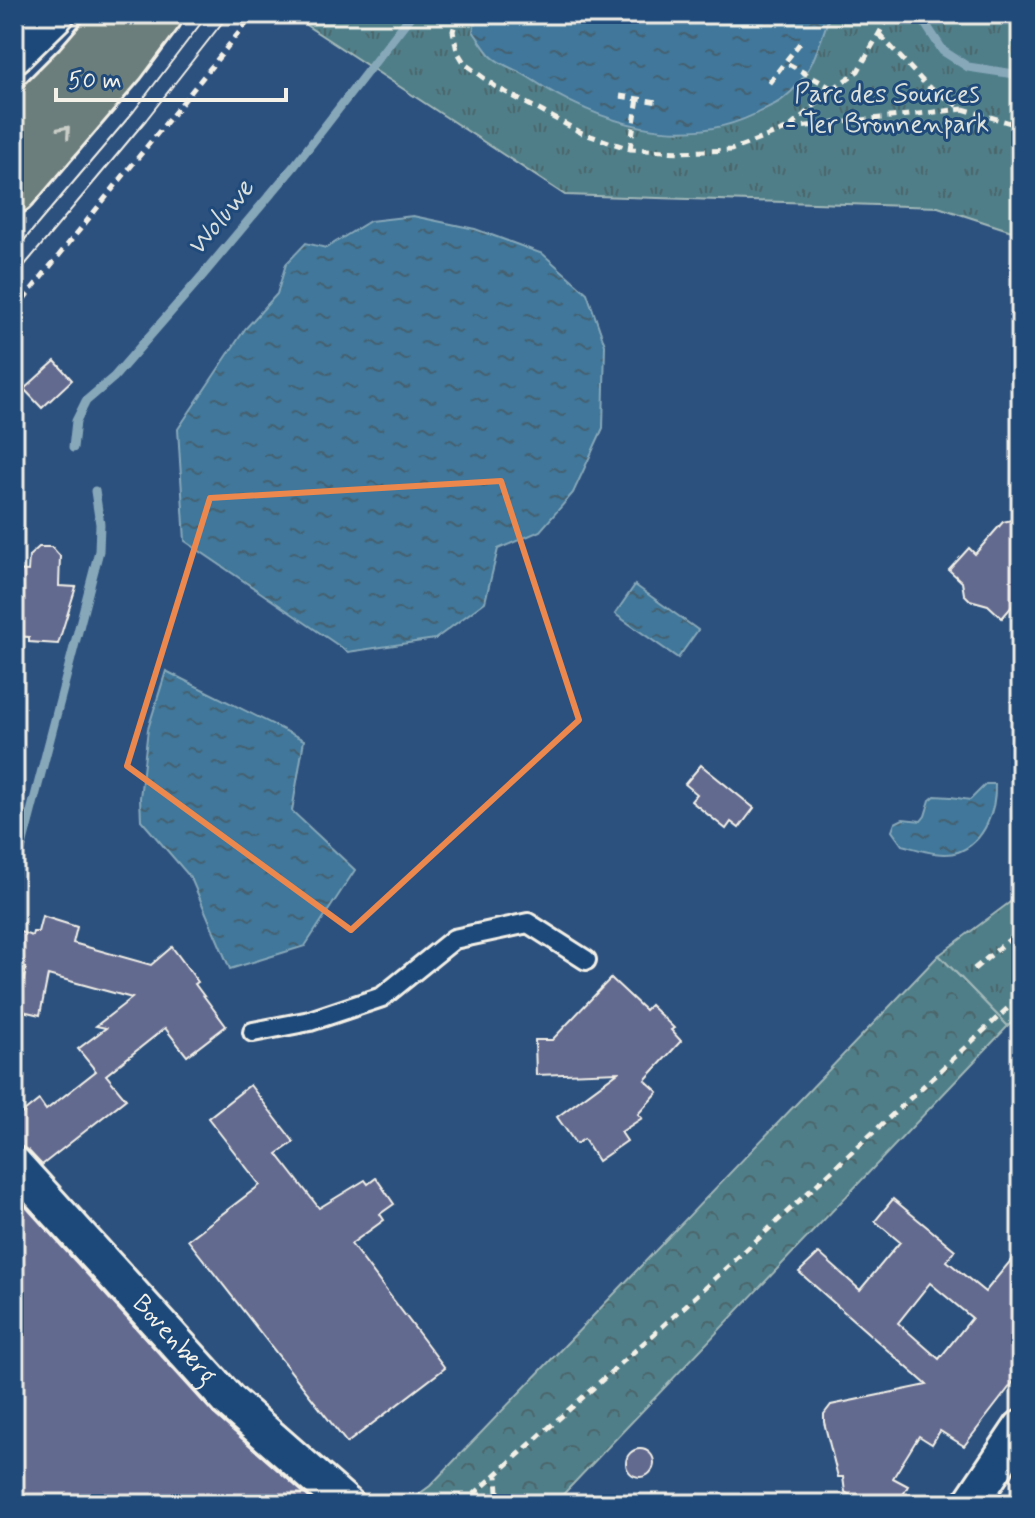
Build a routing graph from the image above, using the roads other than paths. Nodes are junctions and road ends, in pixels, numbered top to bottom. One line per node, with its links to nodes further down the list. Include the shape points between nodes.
1 (57, 14): 4 (street)
2 (120, 14): 5 (highway)
3 (160, 14): 6 (highway, one-way to 3)
4 (14, 56)
5 (14, 127)
6 (14, 191)
7 (586, 960): 8 (lane, via 528,923 454,939 382,997 310,1021)
8 (253, 1032)
9 (14, 1164): 11 (street, Bovenberg, via 229,1401)
10 (1021, 1428): 12 (street)
11 (346, 1504)
12 (970, 1504)

